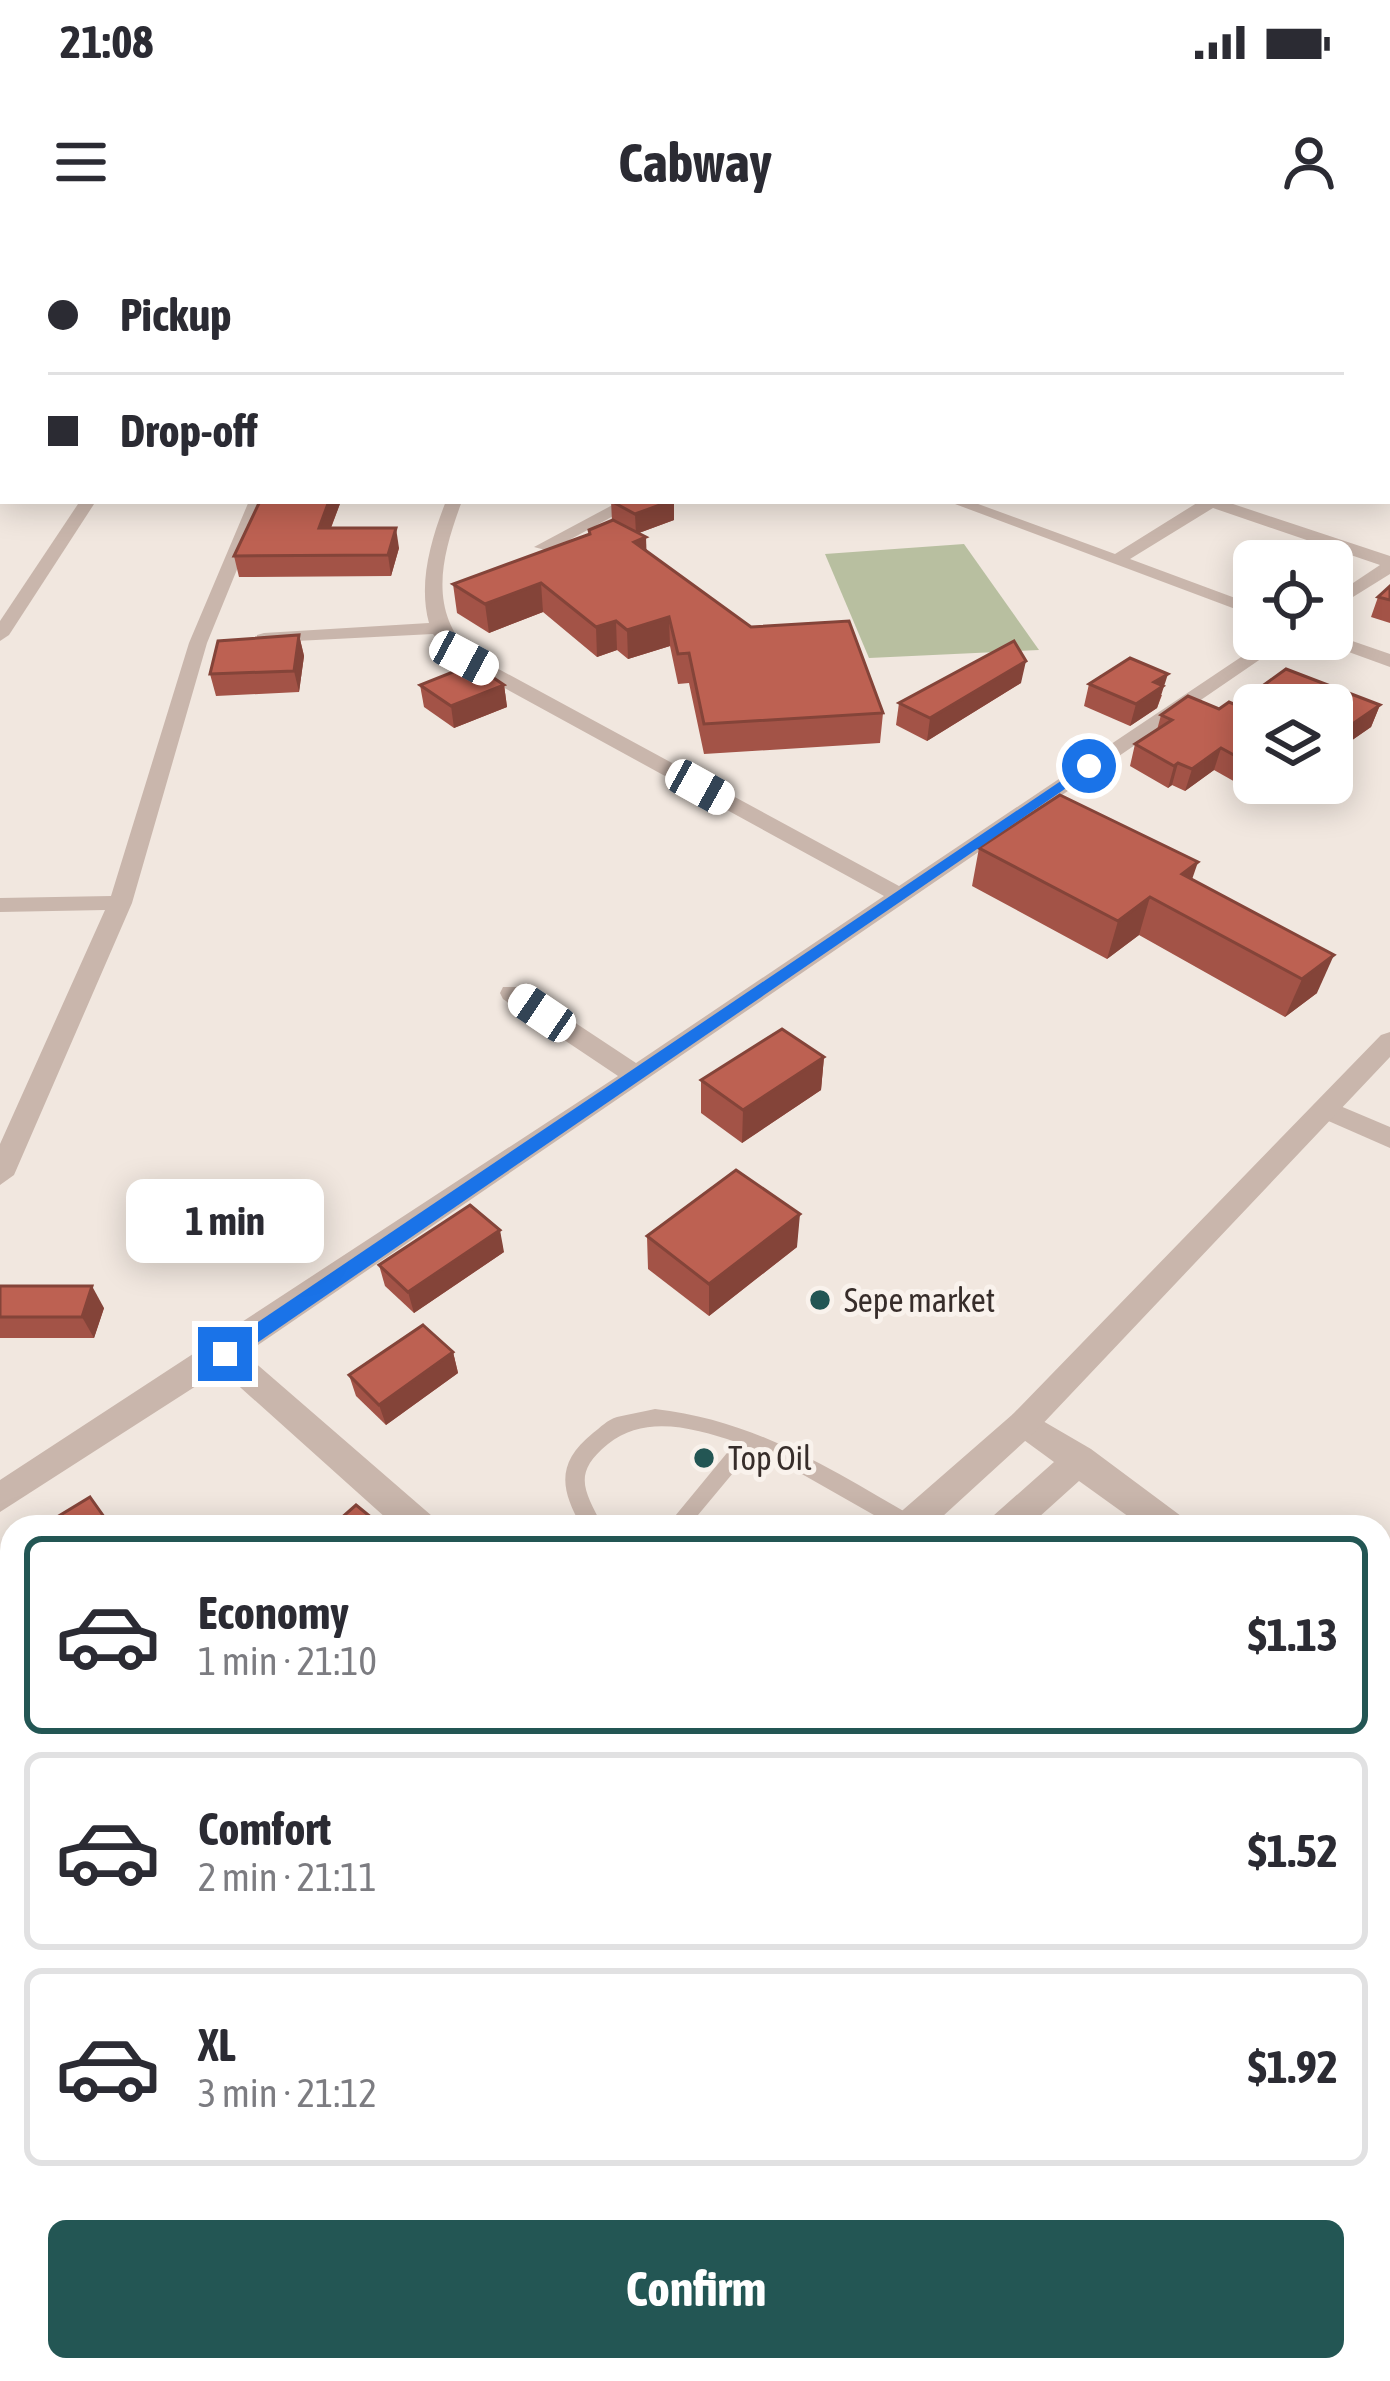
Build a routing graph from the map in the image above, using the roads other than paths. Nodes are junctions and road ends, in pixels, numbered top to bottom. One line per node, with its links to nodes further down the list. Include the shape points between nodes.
1 (86, 504): 14 (street)
2 (256, 504): 20 (street)
3 (453, 504): 13 (street, via 438,562)
4 (627, 504): 8 (street)
5 (963, 504): 9 (street)
6 (1206, 504): 9 (street)
7 (1220, 504): 10 (street)
8 (543, 547)
9 (1115, 561): 12 (street)
10 (1390, 564): 11 (street)
11 (1353, 590)
12 (1233, 603)
13 (439, 628): 15 (street); 19 (street, via 464,658)
14 (0, 635)
15 (242, 640)
16 (1353, 647): 18 (street)
17 (1249, 660): 19 (street)
18 (1390, 661)
19 (897, 894): 24 (street)
20 (120, 904): 21 (street); 27 (street)
21 (0, 905)
22 (512, 993): 24 (street)
23 (1390, 1041): 25 (street)
24 (634, 1074): 28 (street)
25 (1326, 1109): 26 (street); 29 (street)
26 (1390, 1138)
27 (0, 1175)
28 (225, 1354): 32 (street); 33 (street)
29 (1024, 1423): 31 (street); 37 (street)
30 (750, 1439): 34 (lane, via 676,1418 615,1423 573,1474); 35 (lane); 36 (lane)
31 (1079, 1460): 38 (street); 39 (street)
32 (0, 1498)
33 (406, 1515)
34 (586, 1515)
35 (686, 1515)
36 (889, 1515)
37 (921, 1515)
38 (1018, 1515)
39 (1153, 1515)

